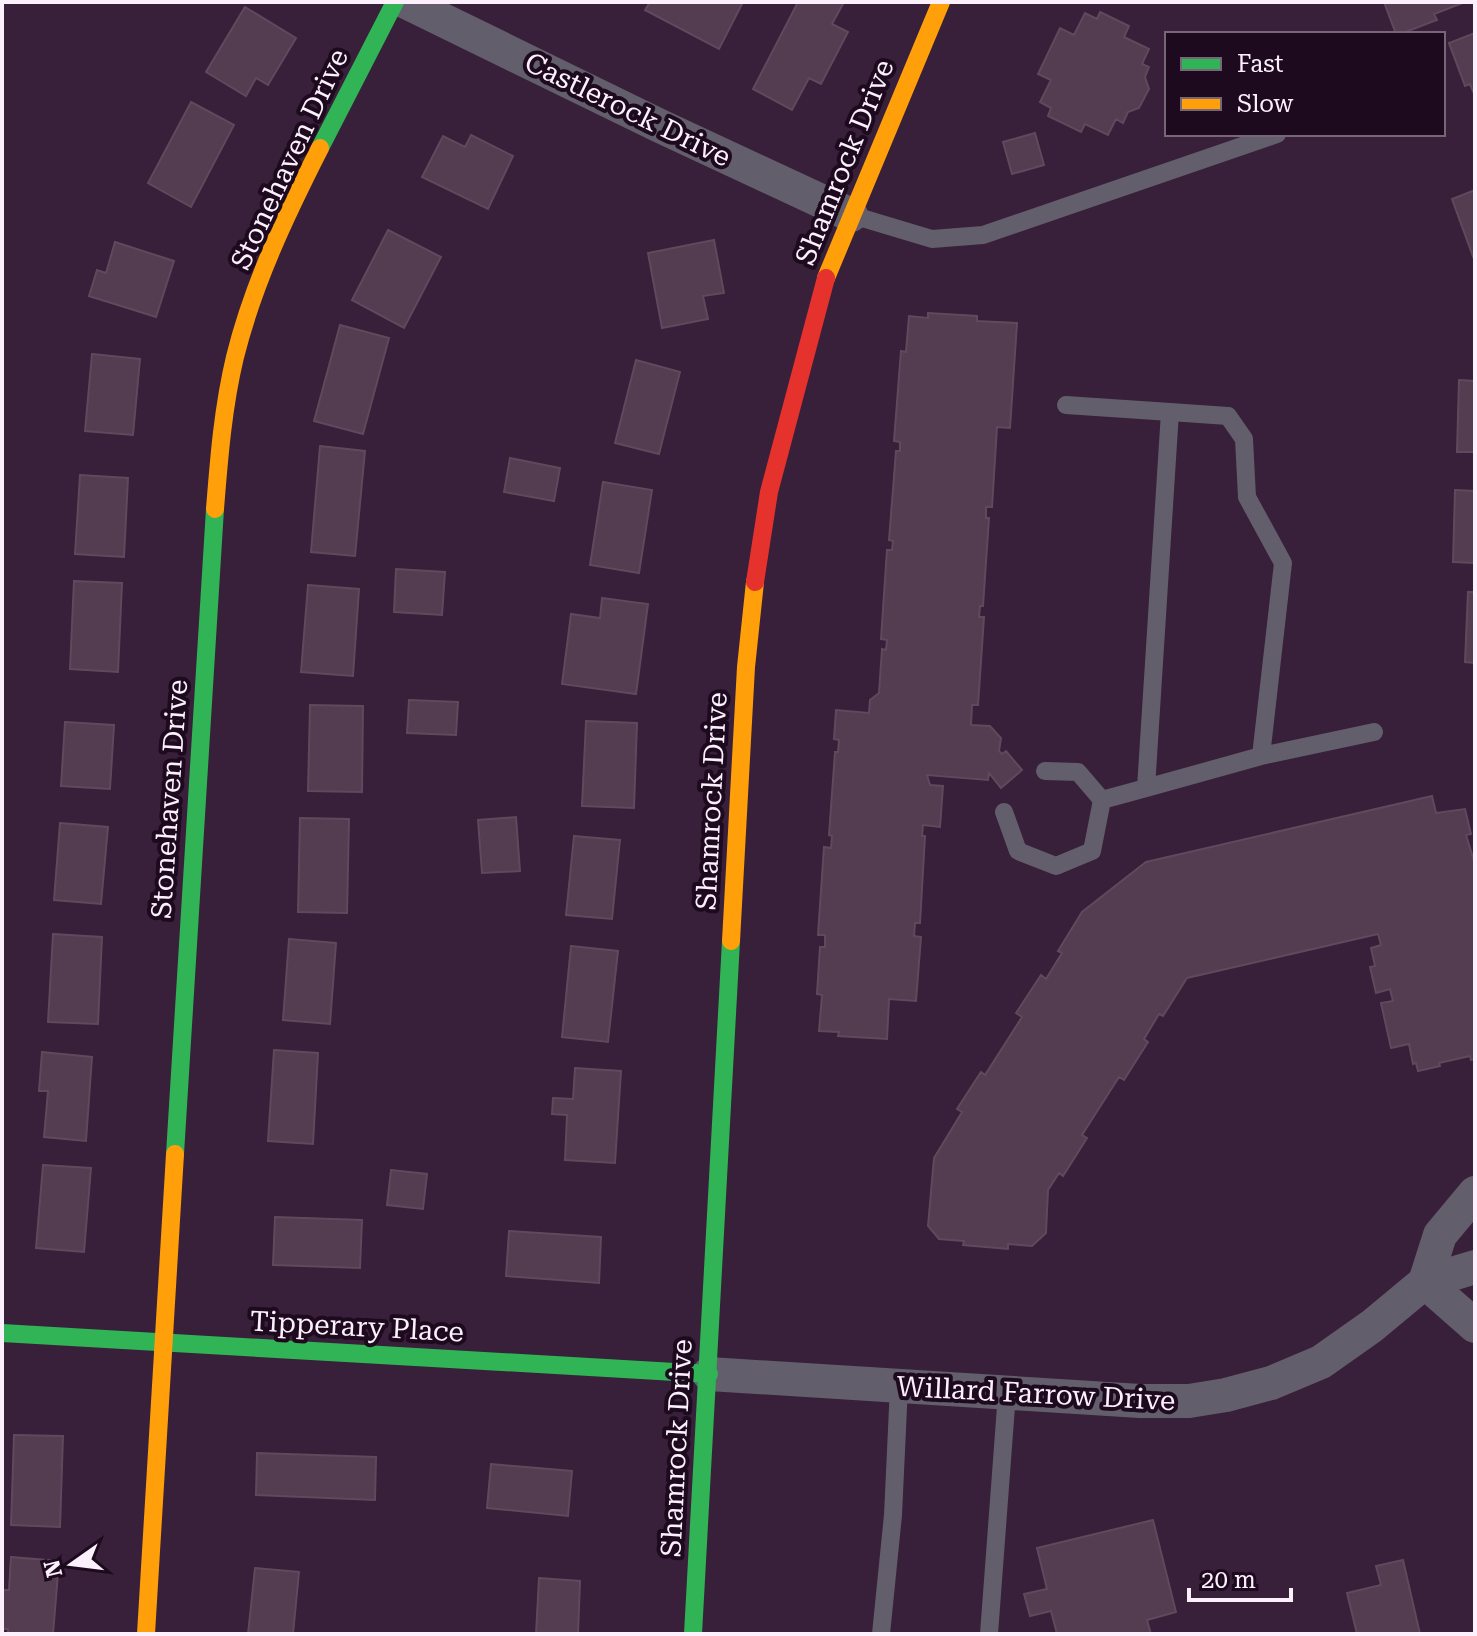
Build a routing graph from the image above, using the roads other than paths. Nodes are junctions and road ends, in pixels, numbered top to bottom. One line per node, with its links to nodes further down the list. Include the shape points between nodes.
1 (395, 2): 19 (street, Stonehaven Drive, via 279,235 233,368 210,589)
2 (406, 2): 5 (street, Castlerock Drive)
3 (941, 2): 5 (street, Shamrock Drive)
4 (1271, 136): 5 (lane, via 983,235 932,239)
5 (851, 215): 20 (street, Shamrock Drive, via 829,269 786,422 759,550 746,667)
6 (1066, 405): 7 (lane)
7 (1170, 412): 9 (lane, via 1228,416 1244,439 1247,497 1283,563); 11 (lane)
8 (1374, 732): 9 (lane)
9 (1261, 756): 11 (lane)
10 (1045, 771): 12 (lane, via 1078,772)
11 (1146, 788): 12 (lane)
12 (1102, 800): 13 (lane, via 1092,851 1056,866 1018,851)
13 (1004, 812)
14 (1475, 1193): 16 (street, via 1440,1235)
15 (1475, 1267): 16 (street, Willard Farrow Drive)
16 (1425, 1282): 17 (street); 22 (street, Willard Farrow Drive, via 1321,1362 1226,1395 1140,1401)
17 (1475, 1326)
18 (2, 1333): 19 (street, Tipperary Place)
19 (164, 1343): 20 (street, Tipperary Place); 23 (street, Stonehaven Drive)
20 (709, 1374): 21 (street, Willard Farrow Drive); 24 (street, Shamrock Drive)
21 (899, 1386): 22 (street, Willard Farrow Drive); 25 (lane)
22 (1007, 1393): 26 (lane)
23 (146, 1634)
24 (693, 1634)
25 (881, 1634)
26 (989, 1634)

